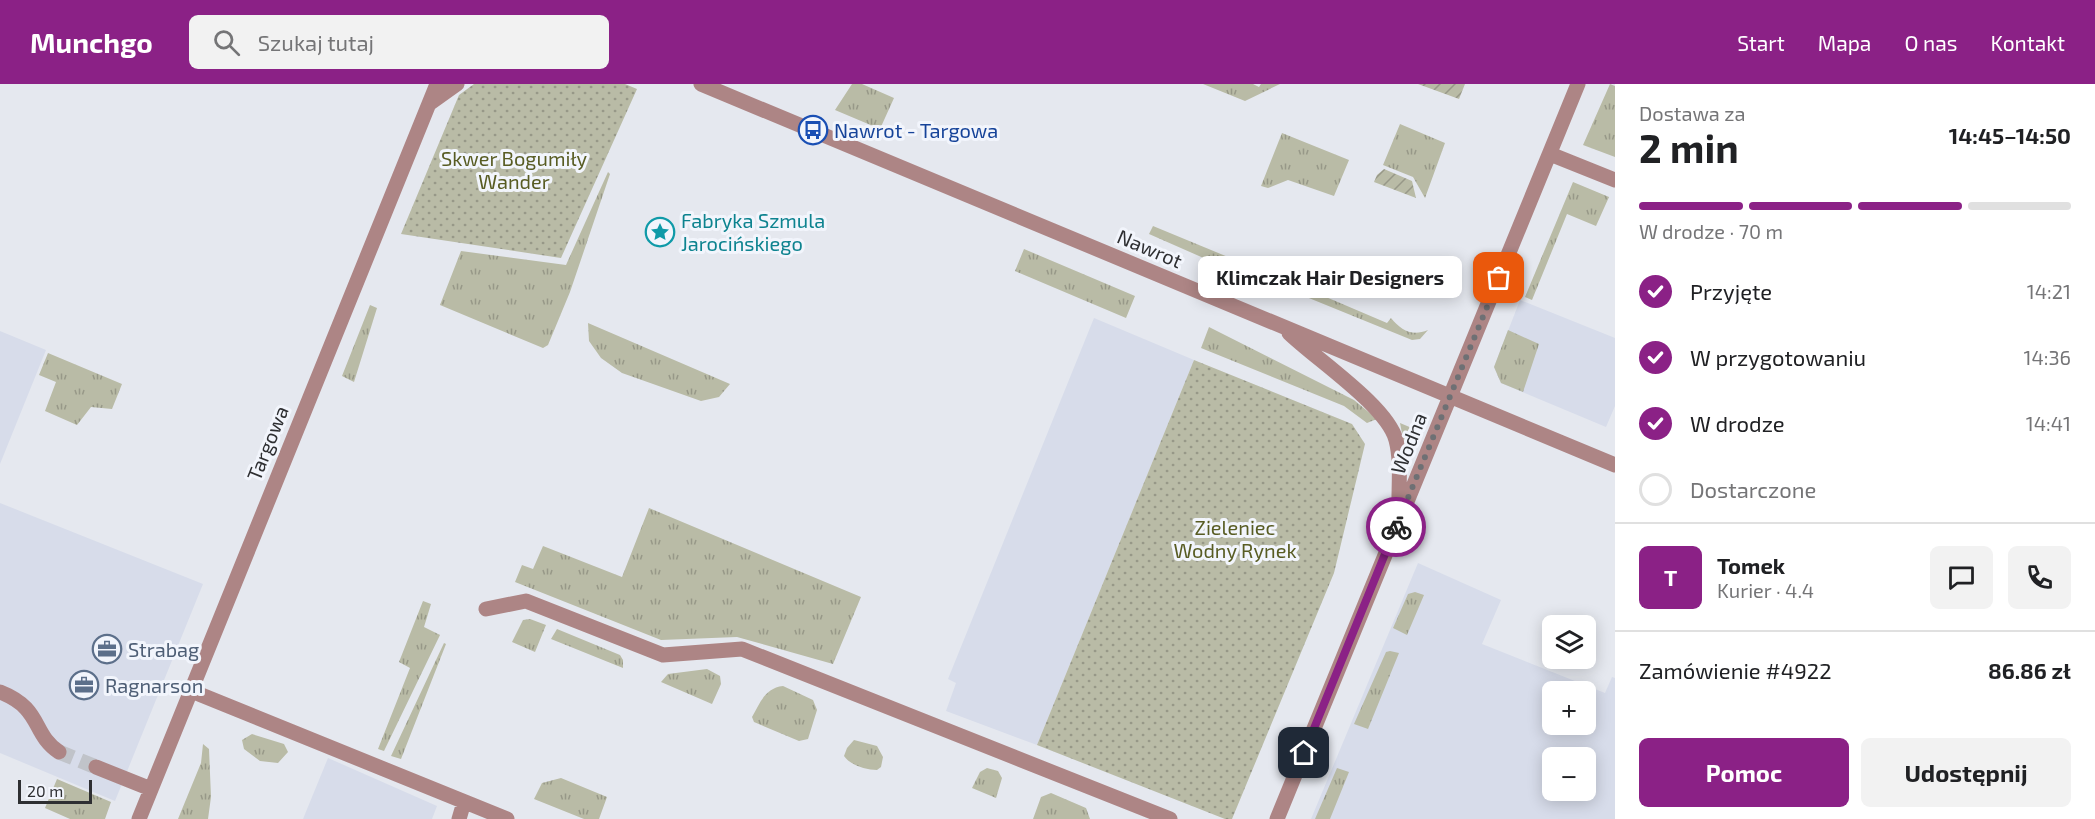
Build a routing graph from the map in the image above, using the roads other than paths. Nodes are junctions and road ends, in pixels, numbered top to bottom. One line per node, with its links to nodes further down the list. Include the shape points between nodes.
1 (437, 84): 5 (street, Targowa)
2 (457, 84): 5 (street)
3 (701, 84): 8 (street, Nawrot)
4 (1578, 84): 6 (street, Wodna)
5 (427, 106): 13 (street, Targowa)
6 (1550, 154): 7 (street); 9 (street, Wodna)
7 (1615, 180)
8 (1280, 325): 9 (street, Nawrot); 11 (street, via 1387,420 1397,443)
9 (1450, 396): 10 (street, Nawrot); 11 (street, Wodna)
10 (1615, 465)
11 (1399, 521): 23 (street, Wodna)
12 (486, 609): 22 (street, via 526,600 663,655 742,649)
13 (189, 690): 17 (street, Targowa); 18 (street)
14 (0, 692): 15 (street, via 29,709 51,746)
15 (59, 752)
16 (96, 767): 17 (street)
17 (151, 789): 19 (street, Targowa)
18 (464, 802): 20 (street); 21 (street)
19 (139, 819)
20 (459, 819)
21 (507, 819)
22 (1170, 819)
23 (1276, 819)

